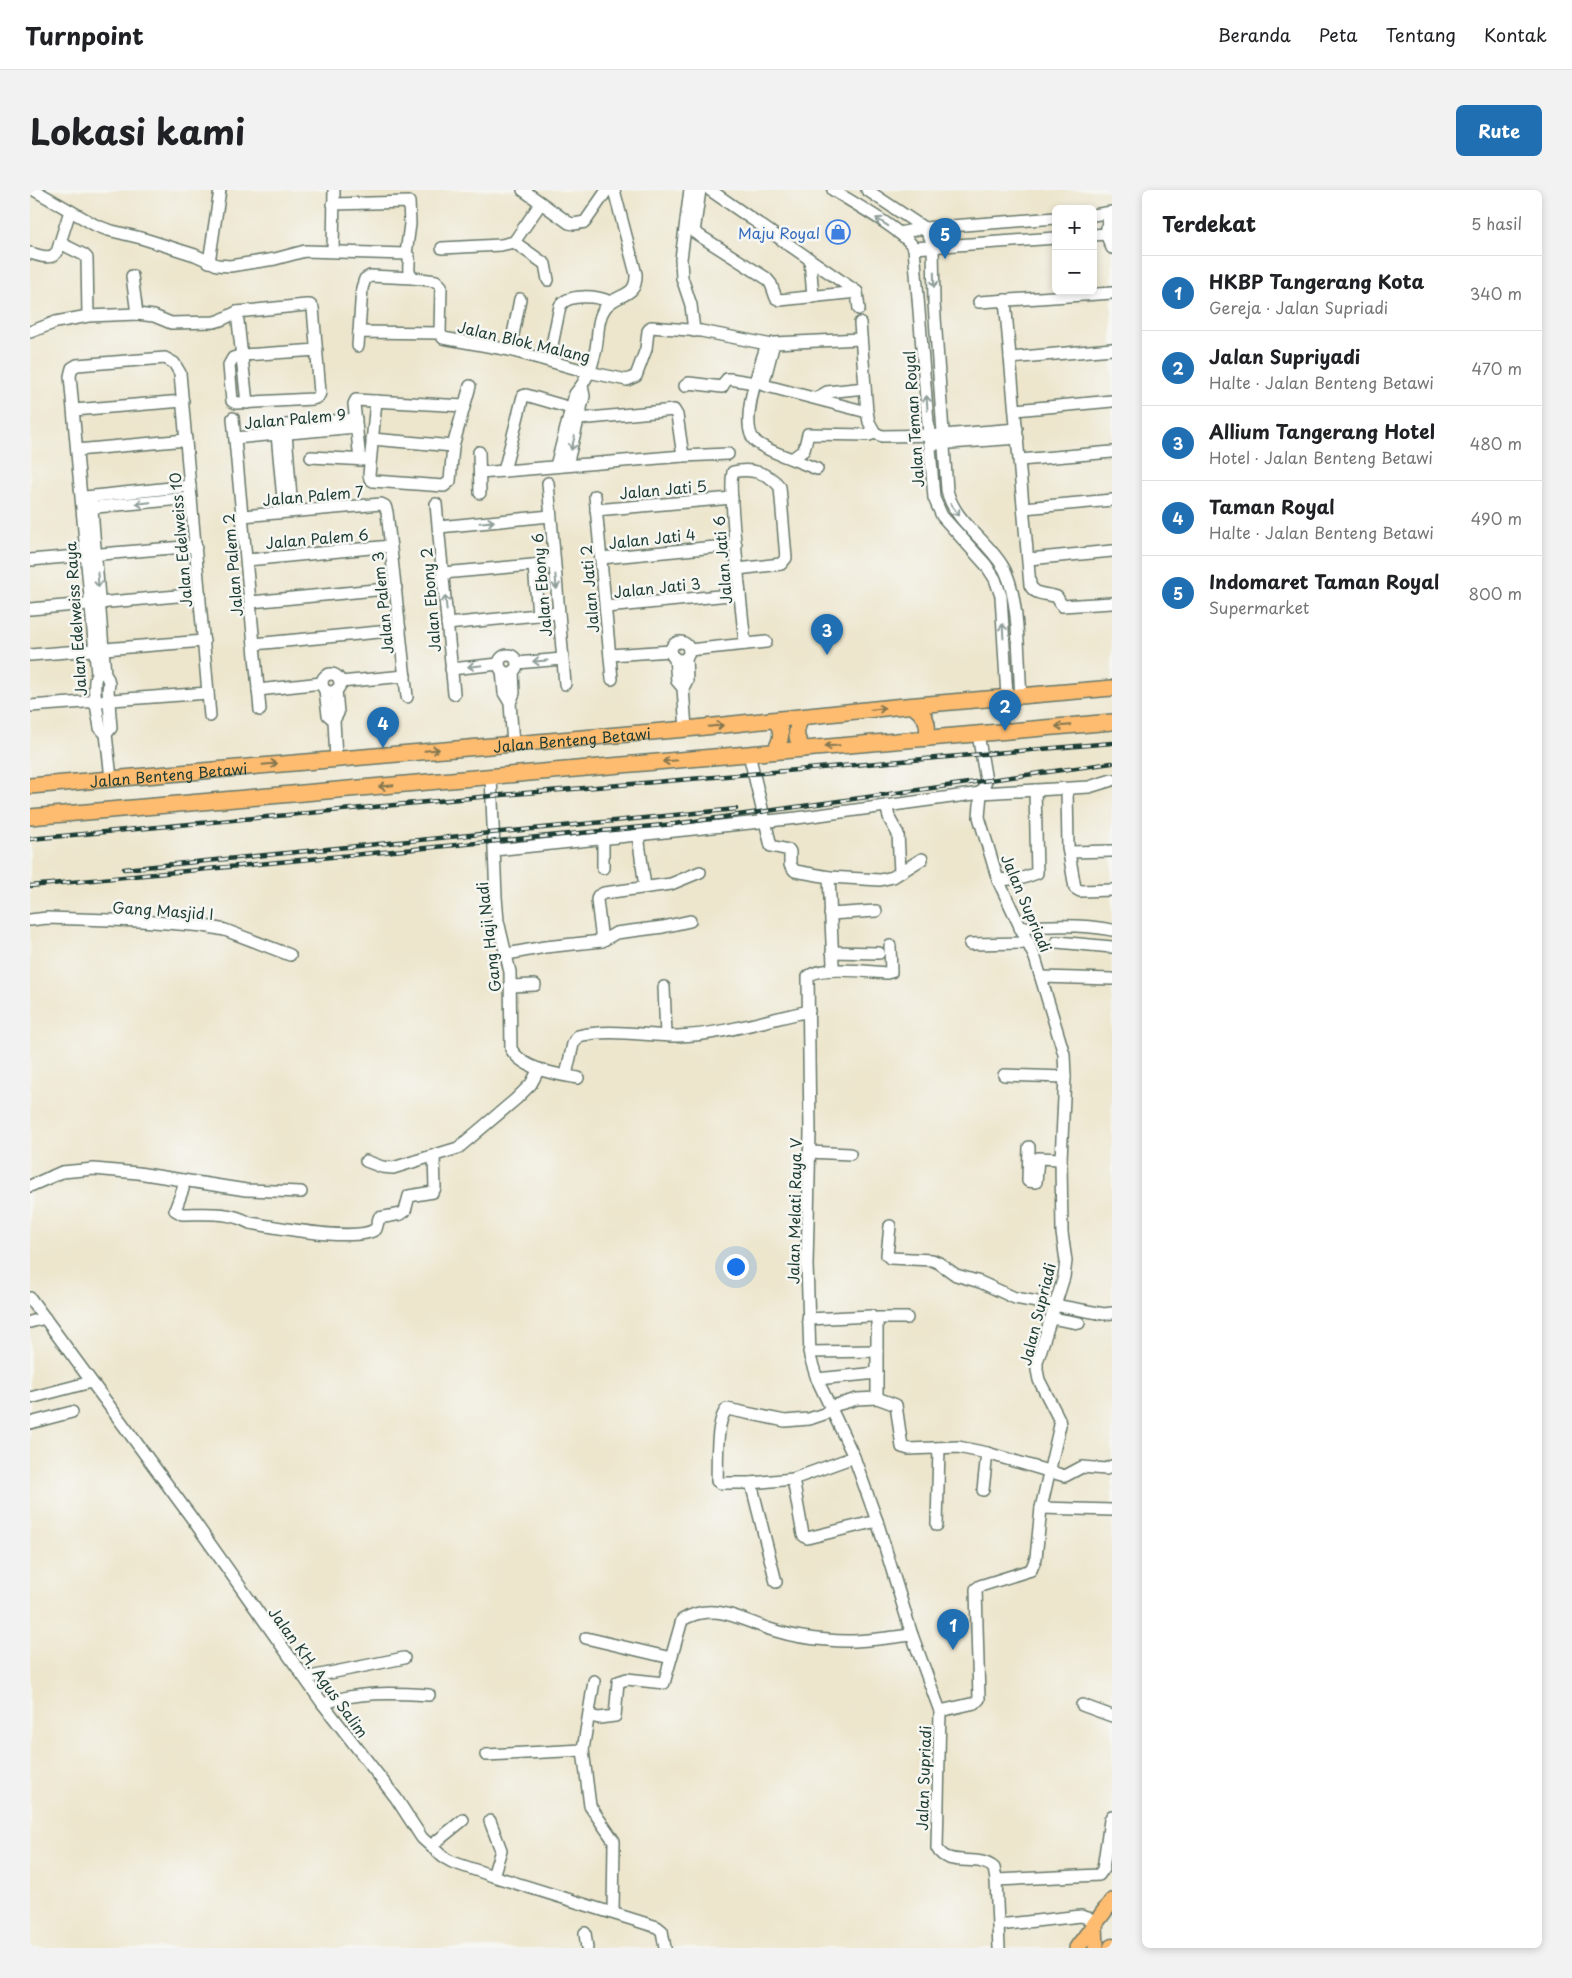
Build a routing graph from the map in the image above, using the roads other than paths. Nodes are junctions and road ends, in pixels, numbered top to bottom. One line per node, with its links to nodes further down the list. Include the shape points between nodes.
1 (34, 190): 16 (street)
2 (220, 190): 35 (street)
3 (334, 190): 15 (street)
4 (382, 190): 13 (street)
5 (523, 190): 14 (street)
6 (607, 190): 14 (street, via 585,222 569,223)
7 (614, 190): 44 (street, via 636,280 633,289)
8 (690, 190): 51 (street, via 681,259)
9 (700, 190): 41 (street, via 694,232 766,278 780,300)
10 (710, 190): 34 (street)
11 (833, 190): 21 (street, one-way to 11)
12 (867, 190): 20 (street, Jalan Teman Royal)
13 (382, 203): 15 (street); 33 (street, via 409,202)
14 (541, 203): 25 (street)
15 (334, 204): 31 (street)
16 (70, 210): 26 (street); 35 (street, via 108,230)
17 (1110, 213): 18 (street); 22 (street)
18 (1097, 215)
19 (1052, 218): 20 (street)
20 (924, 228): 21 (street); 27 (street, Jalan Teman Royal)
21 (899, 233): 29 (street)
22 (1106, 234): 23 (street); 30 (street)
23 (1097, 235)
24 (1052, 238): 27 (street)
25 (514, 242): 28 (street); 38 (street, via 545,264)
26 (60, 243): 32 (street, via 50,258); 49 (street, via 88,258)
27 (933, 246): 29 (street); 84 (street, Jalan Teman Royal, one-way to 84)
28 (442, 248)
29 (914, 248): 86 (street, Jalan Teman Royal, one-way to 29)
30 (1112, 248)
31 (333, 252): 33 (street); 35 (street, via 306,251 284,258 230,266)
32 (30, 253)
33 (406, 254): 37 (street)
34 (810, 260): 39 (street); 41 (street)
35 (209, 262)
36 (132, 276): 48 (street)
37 (413, 278): 53 (street, via 370,276 365,279); 54 (street, Jalan Blok Malang, via 436,281 441,286)
38 (548, 280)
39 (857, 292): 41 (street); 46 (street)
40 (1112, 292): 43 (street)
41 (813, 296)
42 (520, 299): 59 (street)
43 (1005, 300): 45 (street); 61 (street)
44 (610, 302): 62 (street, via 600,298 581,298 563,302); 64 (street, via 601,316 595,354)
45 (978, 302)
46 (859, 308)
47 (237, 312): 48 (street, via 214,322 171,323); 58 (street, via 310,305 313,308); 60 (street)
48 (137, 314): 49 (street)
49 (88, 316): 52 (street, via 56,322)
50 (860, 323): 55 (street)
51 (694, 331): 64 (street, Jalan Blok Malang, via 650,327 641,366 636,376 627,380); 65 (street, Jalan Blok Malang, via 767,344)
52 (30, 332)
53 (359, 332): 54 (street); 56 (street)
54 (440, 333): 59 (street, Jalan Blok Malang, via 443,338)
55 (861, 340): 68 (street); 69 (street, via 774,343 763,385)
56 (358, 346)
57 (1112, 349): 61 (street)
58 (317, 350): 60 (street); 60 (street, via 320,393 313,400 247,403)
59 (510, 350): 62 (street, Jalan Blok Malang)
60 (243, 355)
61 (1010, 358): 75 (street)
62 (549, 360): 64 (street, Jalan Blok Malang)
63 (72, 368): 71 (street, Jalan Edelweiss 10, via 165,358 174,363 180,373); 74 (street, Jalan Edelweiss Raya)
64 (588, 372): 77 (street, via 575,394)
65 (754, 383): 67 (street, via 730,379 722,387 689,383); 94 (street, Jalan Blok Malang, via 750,409 753,437 756,442)
66 (470, 386): 73 (street)
67 (685, 386)
68 (865, 388): 69 (street, via 827,392); 76 (street)
69 (817, 398): 76 (street)
70 (376, 400): 73 (street); 78 (street, via 356,400); 83 (street)
71 (183, 401): 74 (street); 85 (street, Jalan Edelweiss 10)
72 (1112, 401): 75 (street)
73 (464, 406): 87 (street)
74 (74, 410): 88 (street, Jalan Edelweiss Raya)
75 (1015, 410): 81 (street)
76 (867, 412): 80 (street)
77 (575, 414): 92 (street, via 674,410); 97 (street); 99 (street, via 523,396)
78 (356, 423): 79 (street, Jalan Palem 9); 82 (street, Jalan Palem 9); 95 (street)
79 (234, 429): 82 (street, Jalan Palem 9); 115 (street, Jalan Palem 2)
80 (875, 433): 86 (street); 94 (street, via 869,436 808,434 804,450)
81 (1017, 433): 84 (street); 96 (street)
82 (282, 434): 114 (street)
83 (372, 439): 87 (street); 95 (street)
84 (943, 439): 86 (street); 102 (street, Jalan Teman Royal)
85 (186, 440): 88 (street); 104 (street, Jalan Edelweiss 10)
86 (929, 440): 103 (street, Jalan Teman Royal)
87 (453, 446): 95 (street, via 448,484 373,481)
88 (77, 450): 109 (street, Jalan Edelweiss Raya)
89 (479, 452): 100 (street)
90 (1112, 452): 96 (street)
91 (728, 454): 92 (street)
92 (683, 456): 97 (street)
93 (312, 457): 95 (street)
94 (792, 459): 98 (street, Jalan Blok Malang)
95 (365, 460)
96 (1020, 460): 112 (street)
97 (562, 466): 99 (street)
98 (817, 469)
99 (504, 471): 100 (street)
100 (480, 473): 105 (street)
101 (548, 483): 116 (street, Jalan Ebony 6)
102 (947, 490): 103 (street); 151 (street, Jalan Teman Royal, one-way to 151, via 954,509 1008,576 1014,600)
103 (933, 491): 153 (street, Jalan Teman Royal, one-way to 103, via 1001,596 995,579 942,516)
104 (191, 492): 109 (street); 119 (street, Jalan Edelweiss 10)
105 (480, 493)
106 (595, 496): 113 (street, Jalan Jati 2)
107 (732, 498): 113 (street, Jalan Jati 5); 118 (street, Jalan Jati 6); 129 (street, Jalan Jati 6, via 731,474 736,471 758,471 780,487 787,548 786,558 781,564)
108 (1112, 500): 112 (street)
109 (86, 503): 122 (street, Jalan Edelweiss Raya)
110 (436, 504): 117 (street, Jalan Ebony 2)
111 (385, 506): 114 (street, Jalan Palem 7); 120 (street, Jalan Palem 3)
112 (1024, 508): 124 (street)
113 (596, 510): 123 (street, Jalan Jati 2)
114 (288, 512): 115 (street, Jalan Palem 7)
115 (242, 516): 126 (street, Jalan Palem 2)
116 (550, 516): 117 (street, one-way to 116); 127 (street, Jalan Ebony 6)
117 (439, 527): 130 (street, Jalan Ebony 2)
118 (736, 544): 123 (street, Jalan Jati 4); 129 (street, Jalan Jati 6)
119 (196, 546): 122 (street); 132 (street, Jalan Edelweiss 10)
120 (391, 546): 126 (street, Jalan Palem 6); 131 (street, Jalan Palem 3)
121 (1112, 551): 124 (street)
122 (91, 555): 125 (street); 135 (street, Jalan Edelweiss Raya)
123 (601, 558): 137 (street, Jalan Jati 2)
124 (1029, 559): 136 (street, via 1032,590 1058,598 1062,606)
125 (30, 560)
126 (246, 560): 134 (street, Jalan Palem 2)
127 (554, 563): 128 (street); 139 (street, Jalan Ebony 6, one-way to 139)
128 (534, 565): 130 (street); 140 (street)
129 (738, 569): 133 (street, Jalan Jati 6)
130 (443, 573): 141 (street, Jalan Ebony 2, one-way to 130)
131 (396, 588): 134 (street); 142 (street, Jalan Palem 3)
132 (200, 594): 135 (street); 143 (street, Jalan Edelweiss 10)
133 (740, 594): 137 (street, Jalan Jati 3); 146 (street, Jalan Jati 6)
134 (250, 602): 145 (street, Jalan Palem 2)
135 (95, 603): 138 (street); 147 (street, Jalan Edelweiss Raya)
136 (1112, 603)
137 (606, 607): 150 (street, Jalan Jati 2)
138 (30, 609)
139 (558, 612): 140 (street); 152 (street, Jalan Ebony 6)
140 (538, 615): 141 (street)
141 (448, 624): 155 (street, Jalan Ebony 2)
142 (400, 630): 145 (street); 156 (street, Jalan Palem 3)
143 (204, 641): 147 (street); 162 (street, Jalan Edelweiss 10)
144 (766, 642): 146 (street)
145 (254, 644): 161 (street, Jalan Palem 2)
146 (745, 644): 148 (street)
147 (99, 650): 149 (street); 166 (street, Jalan Edelweiss Raya, via 93,684)
148 (680, 654): 150 (street); 175 (street, via 677,681 683,688)
149 (30, 655)
150 (610, 655): 157 (street, Jalan Jati 2)
151 (1018, 659): 153 (street); 164 (street, Jalan Teman Royal)
152 (562, 660): 154 (street, one-way to 154); 158 (street, Jalan Ebony 6)
153 (1005, 661): 164 (street, Jalan Teman Royal)
154 (508, 667): 155 (street, one-way to 155); 179 (street, via 504,693 510,703)
155 (451, 669): 163 (street, Jalan Ebony 2)
156 (405, 676): 159 (street); 165 (street, Jalan Palem 3)
157 (612, 679)
158 (565, 684)
159 (331, 686): 161 (street); 183 (street, via 328,715 334,720)
160 (1112, 688): 164 (main road, Jalan Benteng Betawi)
161 (258, 690): 170 (street, Jalan Palem 2)
162 (208, 693): 166 (street); 171 (street, Jalan Edelweiss 10)
163 (454, 694)
164 (1014, 696): 167 (main road, Jalan Benteng Betawi)
165 (407, 697)
166 (102, 701): 168 (street); 185 (street, Jalan Edelweiss Raya, via 111,728 106,734)
167 (944, 703): 169 (main road, Jalan Benteng Betawi); 177 (main road, via 938,710 936,724)
168 (30, 706)
169 (913, 706): 172 (main road, Jalan Benteng Betawi, one-way to 169); 178 (main road, via 926,718)
170 (260, 710)
171 (210, 716)
172 (802, 717): 173 (main road, Jalan Benteng Betawi); 180 (main road, via 796,736)
173 (775, 720): 175 (main road, Jalan Benteng Betawi, one-way to 173); 181 (main road, via 781,730)
174 (1112, 722): 176 (main road, Jalan Benteng Betawi, one-way to 176)
175 (686, 729): 179 (main road, Jalan Benteng Betawi)
176 (978, 734): 177 (main road, Jalan Benteng Betawi); 190 (street, Jalan Supriadi, via 986,781)
177 (944, 736): 178 (main road, Jalan Benteng Betawi)
178 (927, 738): 180 (main road, Jalan Benteng Betawi, one-way to 180)
179 (513, 744): 183 (main road, Jalan Benteng Betawi, one-way to 179)
180 (804, 749): 181 (main road, Jalan Benteng Betawi)
181 (775, 751): 182 (main road, Jalan Benteng Betawi)
182 (749, 754): 184 (main road, Jalan Benteng Betawi, one-way to 184); 193 (street)
183 (336, 759): 185 (main road, Jalan Benteng Betawi, one-way to 183)
184 (491, 776): 192 (main road, Jalan Benteng Betawi, one-way to 192); 196 (street, Gang Haji Nadi)
185 (111, 778): 187 (main road, Jalan Benteng Betawi)
186 (1112, 780): 188 (street)
187 (30, 786)
188 (1067, 788): 189 (street); 198 (street)
189 (1035, 790): 190 (street); 204 (street, via 1038,874)
190 (981, 793): 191 (street); 204 (street, Jalan Supriadi, via 979,817)
191 (886, 806): 193 (street); 202 (street, via 898,834)
192 (30, 817)
193 (765, 821): 194 (street); 203 (street, via 771,846 790,852 791,869)
194 (638, 835): 195 (street); 205 (street)
195 (603, 838): 196 (street); 200 (street)
196 (495, 850): 221 (street, Gang Haji Nadi, via 498,921)
197 (1112, 850): 198 (street)
198 (1069, 852): 206 (street, via 1076,890)
199 (922, 859): 202 (street)
200 (603, 868)
201 (700, 872): 205 (street, via 671,884)
202 (900, 872): 203 (street, via 880,880)
203 (829, 877): 208 (street)
204 (998, 880): 211 (street, Jalan Supriadi)
205 (645, 887): 213 (street, via 598,896)
206 (1112, 890)
207 (876, 911): 208 (street)
208 (830, 914): 219 (street)
209 (30, 920): 222 (street, Gang Masjid I, via 141,921 204,926 225,930)
210 (690, 922): 213 (street, via 616,933)
211 (1020, 928): 212 (street, via 1046,925); 216 (street, Jalan Supriadi)
212 (1112, 930)
213 (602, 941): 221 (street)
214 (1057, 942): 218 (street)
215 (970, 944): 216 (street)
216 (1029, 944): 224 (street, Jalan Supriadi)
217 (890, 946): 223 (street, via 891,972)
218 (1112, 947)
219 (832, 952): 220 (street); 223 (street)
220 (879, 953)
221 (507, 954): 227 (street, Gang Haji Nadi)
222 (290, 955)
223 (831, 969): 229 (street, Jalan Melati Raya V, via 808,977)
224 (1041, 977): 225 (street); 234 (street, Jalan Supriadi, via 1064,1054)
225 (1112, 979)
226 (535, 985): 227 (street)
227 (510, 986): 231 (street, Gang Haji Nadi, via 512,1049 518,1057)
228 (664, 987): 230 (street)
229 (809, 1011): 230 (street, via 710,1032); 237 (street, Jalan Melati Raya V)
230 (666, 1035): 232 (street, via 618,1033 578,1036)
231 (539, 1068): 232 (street, Gang Haji Nadi); 239 (street, via 531,1084 476,1134 458,1148)
232 (566, 1075): 235 (street, Gang Haji Nadi)
233 (1004, 1076): 234 (street)
234 (1065, 1077): 240 (street, Jalan Supriadi)
235 (578, 1078)
236 (1029, 1147): 240 (street, via 1028,1181 1036,1182 1038,1158)
237 (809, 1152): 238 (street); 253 (street, Jalan Melati Raya V)
238 (850, 1154)
239 (434, 1156): 241 (street, via 393,1168); 242 (street, via 433,1192 409,1196 405,1211 379,1218 376,1229 368,1233 321,1233 250,1223 234,1216 182,1214 175,1210)
240 (1061, 1158): 247 (street, Jalan Supriadi, via 1062,1233 1066,1261)
241 (366, 1162)
242 (184, 1180): 243 (street, via 138,1172 94,1170 62,1172); 244 (street, via 246,1190)
243 (31, 1183)
244 (301, 1192)
245 (890, 1226): 247 (street, via 887,1255 890,1258 932,1260 956,1275 1016,1298)
246 (30, 1298): 250 (street, Jalan KH. Agus Salim)
247 (1055, 1305): 248 (street); 252 (street, Jalan Supriadi)
248 (1112, 1313)
249 (871, 1316): 253 (street)
250 (44, 1318): 254 (street); 260 (street, Jalan KH. Agus Salim)
251 (907, 1318): 256 (street, via 877,1317)
252 (1051, 1318): 255 (street); 270 (street, Jalan Supriadi, via 1037,1362 1038,1380 1060,1425)
253 (808, 1319): 257 (street, Jalan Melati Raya V)
254 (30, 1322)
255 (1079, 1323)
256 (877, 1351): 257 (street); 258 (street)
257 (809, 1352): 259 (street, Jalan Melati Raya V)
258 (877, 1373): 259 (street); 262 (street)
259 (817, 1379): 263 (street, Jalan Melati Raya V)
260 (91, 1382): 261 (street); 283 (street, Jalan KH. Agus Salim)
261 (30, 1398)
262 (877, 1398): 263 (street, via 847,1401); 266 (street, via 896,1405 902,1447)
263 (831, 1409): 268 (street, Jalan Melati Raya V); 272 (street, via 809,1418 785,1421 727,1409 720,1424 717,1481)
264 (72, 1412): 265 (street)
265 (30, 1422)
266 (939, 1448): 267 (street, via 958,1447); 277 (street)
267 (987, 1453): 270 (street); 273 (street)
268 (854, 1457): 271 (street); 276 (street, Jalan Melati Raya V)
269 (1112, 1466): 270 (street, via 1106,1469 1082,1467 1065,1476)
270 (1048, 1472): 274 (street, Jalan Supriadi)
271 (793, 1478): 272 (street); 276 (street, via 803,1535 807,1538)
272 (751, 1483): 278 (street)
273 (983, 1490)
274 (1041, 1508): 275 (street); 288 (street, Jalan Supriadi, via 1036,1558 1030,1570 976,1589 979,1698 975,1703)
275 (1112, 1510)
276 (877, 1522): 279 (street, Jalan Melati Raya V)
277 (937, 1525)
278 (776, 1582)
279 (912, 1635): 282 (street, via 855,1641 827,1640 775,1631 738,1616 709,1611 692,1614 682,1620); 288 (street, Jalan Melati Raya V)
280 (586, 1638): 282 (street)
281 (404, 1658): 283 (street)
282 (671, 1658): 289 (street, via 664,1683 627,1679 618,1682 615,1716)
283 (305, 1678): 286 (street, Jalan KH. Agus Salim)
284 (594, 1681): 289 (street)
285 (429, 1695): 286 (street, via 364,1695)
286 (323, 1704): 296 (street, Jalan KH. Agus Salim)
287 (1082, 1705): 290 (street)
288 (940, 1711): 298 (street, Jalan Supriadi, via 937,1848 946,1857 989,1864 994,1868)
289 (590, 1716): 291 (street)
290 (1112, 1716)
291 (583, 1750): 292 (street); 300 (street, via 590,1806 614,1841)
292 (486, 1756)
293 (1112, 1816): 298 (street, via 1103,1869 1099,1875)
294 (462, 1820): 296 (street)
295 (490, 1820): 297 (street, via 501,1850)
296 (431, 1846): 297 (street, Jalan KH. Agus Salim, via 452,1862)
297 (493, 1876): 300 (street, Jalan KH. Agus Salim)
298 (996, 1880): 302 (street)
299 (1112, 1901): 301 (main road)
300 (613, 1913): 305 (street, Jalan KH. Agus Salim, via 657,1927 662,1932)
301 (1091, 1920): 302 (street); 307 (main road); 308 (main road)
302 (998, 1925): 306 (street)
303 (585, 1934): 304 (street)
304 (587, 1948)
305 (665, 1948)
306 (999, 1948)
307 (1077, 1948)
308 (1096, 1948)

